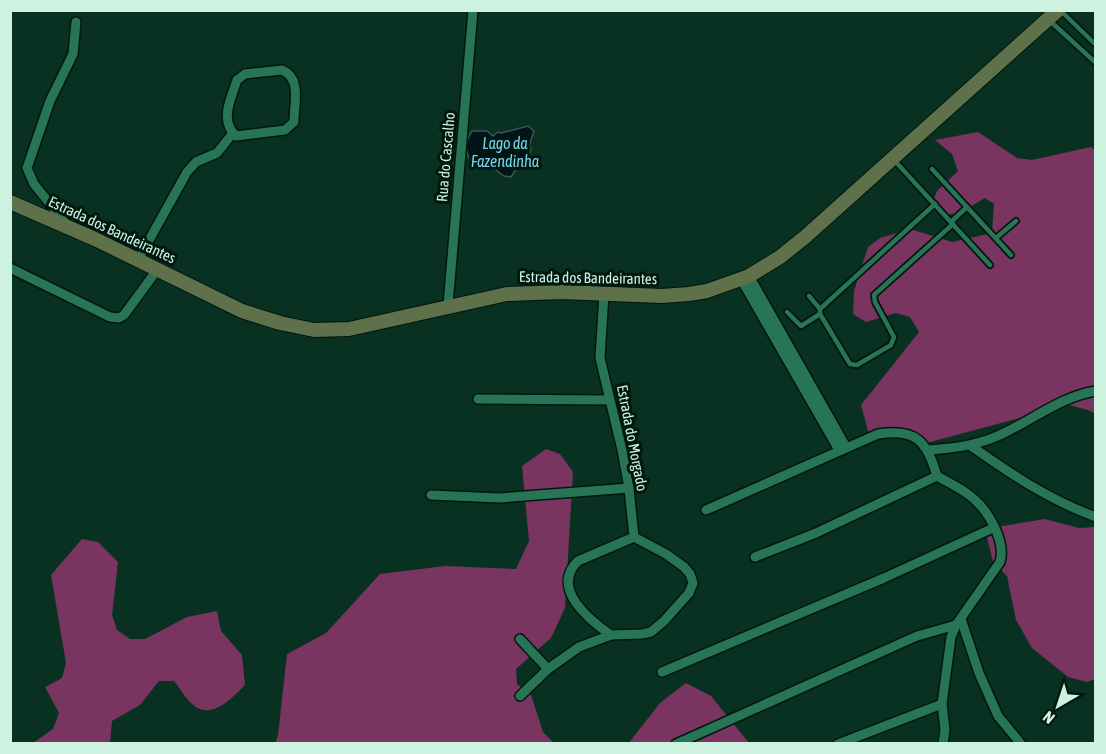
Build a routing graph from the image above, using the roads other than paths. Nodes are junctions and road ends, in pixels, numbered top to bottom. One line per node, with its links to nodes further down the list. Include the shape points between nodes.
1 (473, 10): 24 (street, Rua do Cascalho)
2 (1056, 13): 4 (lane); 5 (lane); 7 (main road, Estrada dos Bandeirantes)
3 (76, 22): 14 (street, via 73,54 50,101 27,168)
4 (1095, 45)
5 (1095, 63)
6 (233, 133): 6 (street, via 236,136 291,126 295,83 290,74 282,70 245,74 237,80 227,120); 17 (street, via 217,153 196,162 187,172)
7 (893, 158): 10 (lane); 21 (main road, Estrada dos Bandeirantes, via 805,237)
8 (933, 169): 11 (lane)
9 (10, 201): 14 (main road, Estrada dos Bandeirantes)
10 (935, 204): 13 (lane); 25 (lane)
11 (967, 207): 13 (lane); 15 (lane)
12 (1016, 221): 15 (lane)
13 (952, 223): 18 (lane); 25 (lane, via 874,296 894,337 891,345 854,366)
14 (69, 227): 17 (main road, Estrada dos Bandeirantes)
15 (996, 238): 16 (lane)
16 (1011, 255)
17 (138, 260): 20 (main road, Estrada dos Bandeirantes)
18 (990, 265)
19 (10, 268): 20 (street, via 119,318)
20 (157, 270): 24 (main road, Estrada dos Bandeirantes, via 242,311 314,330 349,329)
21 (745, 278): 22 (main road, Estrada dos Bandeirantes, via 689,294); 31 (street)
22 (604, 294): 24 (main road, Estrada dos Bandeirantes, via 507,294); 29 (street, Estrada do Morgado, via 600,358)
23 (809, 296): 25 (lane)
24 (448, 305)
25 (820, 311): 26 (lane, via 801,326)
26 (787, 312)
27 (1095, 391): 30 (street, via 1071,398)
28 (478, 399): 29 (street)
29 (609, 400): 34 (street, Estrada do Morgado)
30 (971, 446): 32 (street); 37 (street, via 1045,495)
31 (842, 449): 32 (street, via 878,434 905,432); 36 (street)
32 (929, 450): 33 (street)
33 (937, 476): 38 (street, via 973,497); 40 (street)
34 (629, 488): 35 (street, via 499,498); 39 (street, Estrada do Morgado)
35 (431, 495)
36 (706, 510)
37 (1095, 517)
38 (993, 528): 41 (street, via 1002,550 1000,562); 45 (street)
39 (634, 537): 42 (street, via 578,561 570,578 573,600); 42 (street, via 684,567 693,583 689,593 651,632)
40 (755, 557)
41 (958, 622): 47 (street, via 949,646); 48 (street, via 917,636); 51 (street, via 998,716)
42 (611, 635): 44 (street, via 579,647)
43 (520, 639): 44 (street)
44 (548, 669): 46 (street)
45 (662, 672)
46 (520, 696)
47 (942, 704): 49 (street); 50 (street)
48 (676, 744)
49 (838, 744)
50 (943, 744)
51 (1021, 744)

